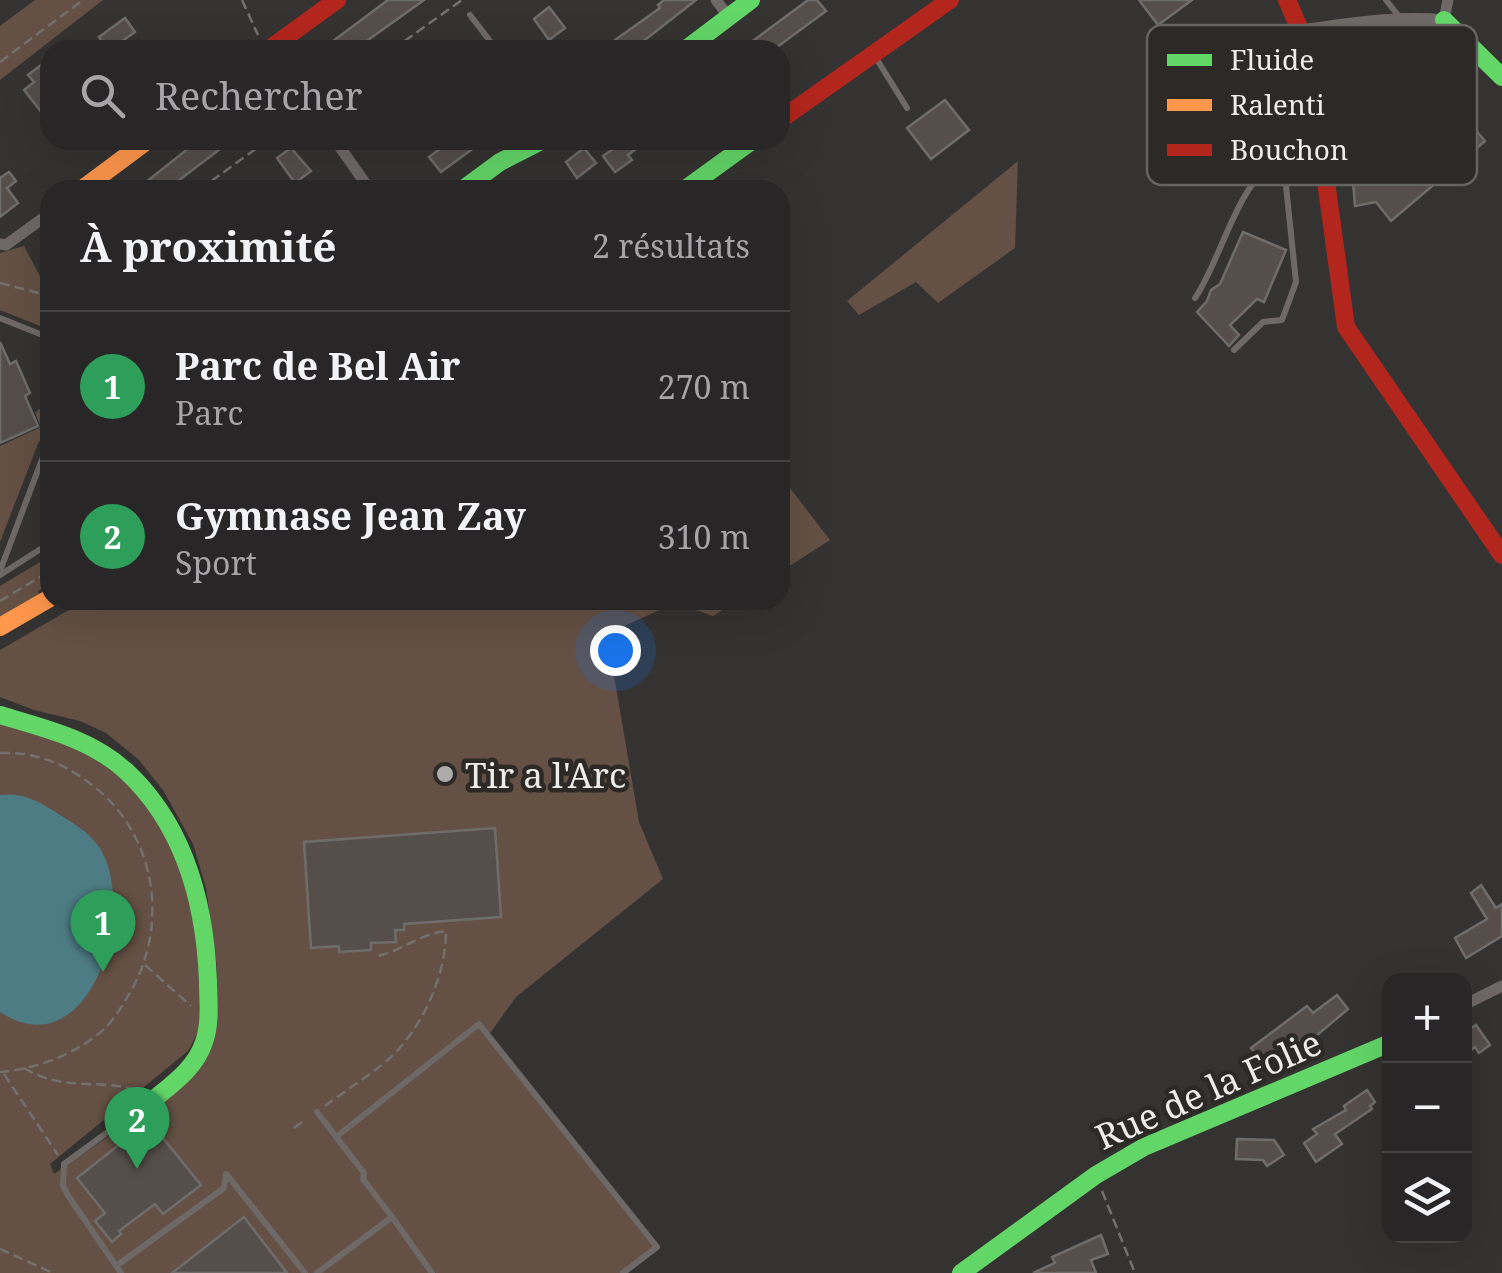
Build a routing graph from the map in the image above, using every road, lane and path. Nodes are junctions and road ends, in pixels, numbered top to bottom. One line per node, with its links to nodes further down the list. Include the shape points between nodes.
1 (83, 0): 25 (path)
2 (242, 0): 18 (path)
3 (338, 0): 19 (street)
4 (462, 0): 20 (path)
5 (716, 0): 12 (street)
6 (751, 0): 12 (street)
7 (950, 0): 24 (street)
8 (1287, 0): 15 (street)
9 (1386, 0): 13 (lane)
10 (1448, 0): 14 (street)
11 (470, 15): 21 (lane)
12 (729, 17): 22 (street)
13 (1402, 20): 14 (street); 16 (street)
14 (1444, 20): 17 (street)
15 (1298, 25)
16 (1351, 25)
17 (1449, 25)
18 (258, 33)
19 (285, 40)
20 (406, 40)
21 (489, 40)
22 (698, 40)
23 (1477, 52): 26 (street)
24 (872, 53): 27 (lane); 28 (street)
25 (0, 62)
26 (1502, 77)
27 (907, 108)
28 (790, 113)
29 (136, 150): 34 (street)
30 (254, 150): 35 (path)
31 (342, 150): 36 (street)
32 (523, 150): 37 (street)
33 (738, 150): 38 (street)
34 (101, 180)
35 (213, 180)
36 (363, 180)
37 (476, 180)
38 (698, 180)
39 (1248, 185): 46 (lane)
40 (1286, 185): 49 (lane, via 1296,282 1282,320 1263,322)
41 (1325, 185): 52 (street, via 1346,327)
42 (40, 220): 43 (street)
43 (0, 244)
44 (0, 283): 45 (path)
45 (40, 293)
46 (1196, 298)
47 (0, 318): 48 (lane)
48 (40, 334)
49 (1234, 350)
50 (40, 465): 53 (lane)
51 (40, 549): 53 (lane)
52 (1502, 555)
53 (0, 573)
54 (40, 577): 55 (path)
55 (0, 601)
56 (40, 604): 57 (street)
57 (0, 628)
58 (0, 715): 64 (street, via 92,746 126,771 159,810 188,863 200,906)
59 (0, 753): 61 (path, via 61,764 117,807 150,877 152,921)
60 (378, 956): 69 (path, via 446,930 446,954 422,1018 394,1054)
61 (144, 964): 64 (path, via 184,1001); 66 (path, via 107,1026 82,1047)
62 (1502, 986): 63 (street)
63 (1472, 1001)
64 (208, 1013): 68 (street, via 197,1057)
65 (1382, 1046): 73 (street, Rue de la Folie, via 1144,1147)
66 (23, 1068): 67 (path); 68 (path, via 43,1080 127,1087)
67 (2, 1072): 72 (path)
68 (154, 1099): 72 (lane)
69 (316, 1112): 70 (path); 71 (lane)
70 (294, 1128)
71 (336, 1137): 74 (lane); 81 (lane, via 479,1024 657,1247)
72 (64, 1164): 76 (lane, via 67,1194)
73 (1096, 1175): 82 (street, Rue de la Folie); 83 (path)
74 (392, 1217): 79 (lane); 80 (lane)
75 (0, 1249): 77 (path)
76 (119, 1269): 78 (lane, via 224,1188 226,1174)
77 (53, 1273)
78 (304, 1273)
79 (317, 1273)
80 (432, 1273)
81 (624, 1273)
82 (961, 1273)
83 (1136, 1273)

